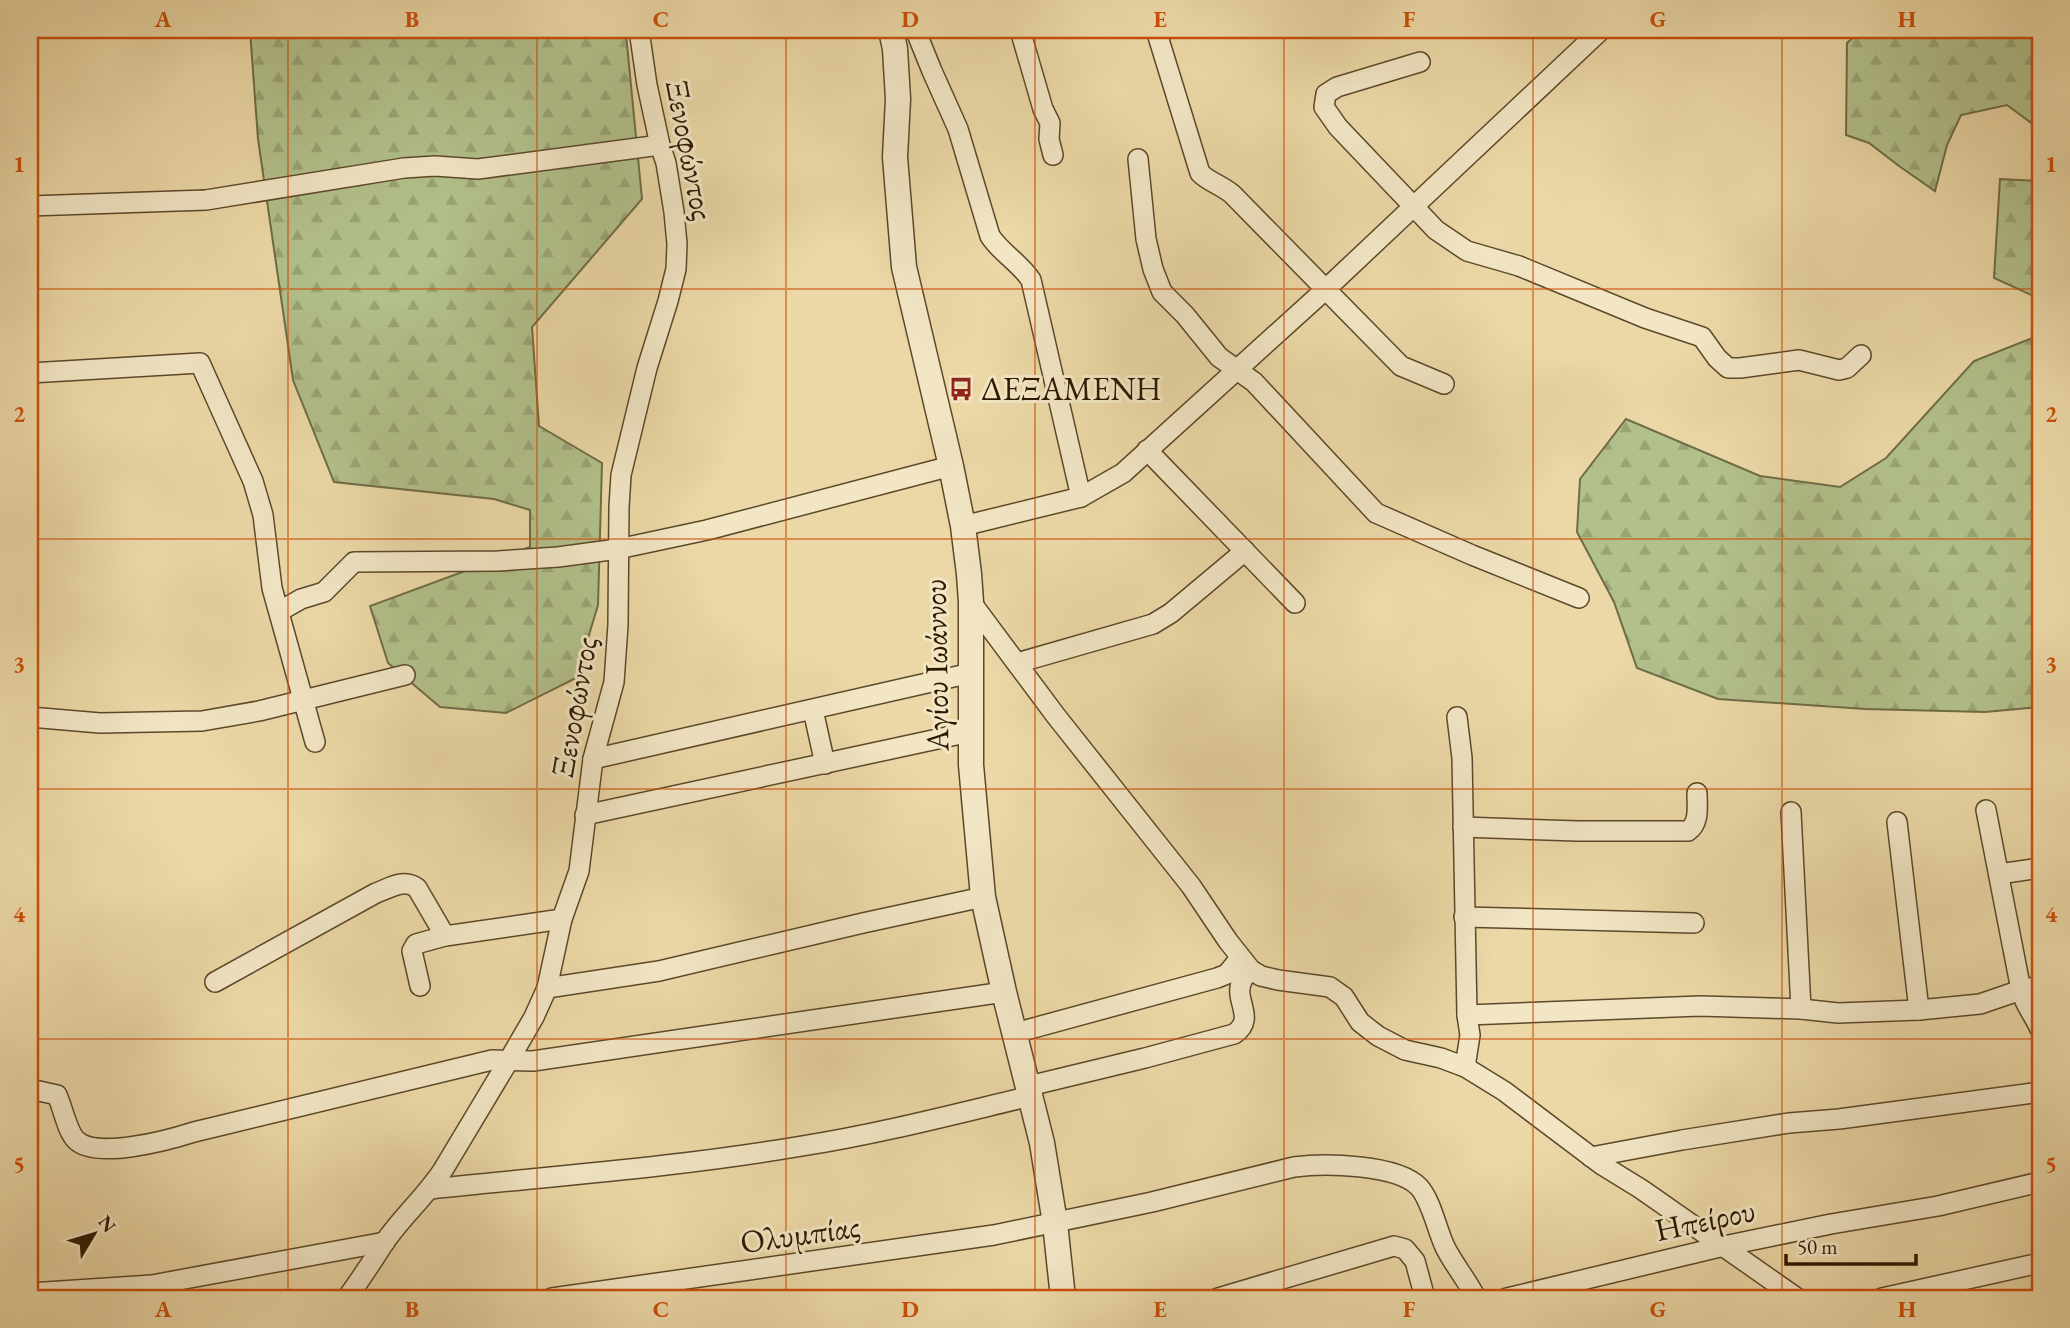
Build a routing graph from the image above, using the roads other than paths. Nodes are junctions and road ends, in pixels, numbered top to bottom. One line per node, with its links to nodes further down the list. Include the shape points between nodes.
1 (639, 30): 8 (street, Ξενοφώντος)
2 (1020, 30): 9 (street, via 1050,123)
3 (1156, 30): 13 (street, via 1200,173 1232,194)
4 (1601, 30): 12 (street)
5 (921, 32): 6 (street); 20 (street, via 932,71 958,129 990,236 1031,280)
6 (893, 40): 19 (street, Αγίου Ιωάννου, via 898,99 895,157 904,267)
7 (1420, 62): 12 (street, via 1337,87 1326,94 1324,107)
8 (660, 145): 11 (street, via 478,169 404,168 206,200); 22 (street, Ξενοφώντος, via 674,212 676,268 621,475)
9 (1053, 155)
10 (1138, 159): 15 (street, via 1146,239 1162,292)
11 (30, 206)
12 (1413, 206): 13 (street); 14 (street, via 1436,230 1467,251 1702,337 1728,368 1799,360 1839,370)
13 (1326, 289): 15 (street); 17 (street, via 1401,366)
14 (1861, 355)
15 (1236, 370): 18 (street); 24 (street, via 1254,382 1376,513)
16 (30, 373): 27 (street, via 200,363 253,481)
17 (1444, 384)
18 (1147, 450): 20 (street, via 1123,473); 23 (street)
19 (951, 466): 21 (street, Αγίου Ιωάννου); 22 (street)
20 (1080, 497): 21 (street)
21 (963, 526): 25 (street, Αγίου Ιωάννου)
22 (618, 549): 27 (street, via 498,561 355,562 324,592); 37 (street, Ξενοφώντος, via 617,659)
23 (1245, 551): 26 (street); 28 (street, via 1153,624)
24 (1579, 598)
25 (971, 602): 28 (street); 29 (street, Αγίου Ιωάννου)
26 (1295, 603)
27 (280, 611): 31 (street)
28 (1017, 663): 52 (street)
29 (971, 674): 32 (street); 35 (street, Αγίου Ιωάννου)
30 (405, 675): 31 (street)
31 (304, 699): 33 (street, via 201,721 100,723); 36 (street)
32 (813, 710): 37 (street); 38 (street)
33 (30, 717)
34 (1457, 717): 44 (street)
35 (970, 732): 38 (street); 47 (street, Αγίου Ιωάννου)
36 (315, 742)
37 (593, 759): 42 (street, Ξενοφώντος)
38 (825, 764): 42 (street)
39 (1697, 793): 44 (street, via 1697,819 1688,831)
40 (1986, 810): 46 (street)
41 (1791, 812): 58 (street)
42 (585, 816): 49 (street, Ξενοφώντος, via 579,871)
43 (1897, 822): 59 (street)
44 (1463, 827): 48 (street)
45 (2040, 868): 46 (street)
46 (1999, 874): 56 (street)
47 (983, 897): 55 (street, via 659,971); 57 (street, Αγίου Ιωάννου)
48 (1464, 917): 50 (street); 60 (street)
49 (562, 919): 51 (street); 55 (street, Ξενοφώντος)
50 (1694, 923)
51 (445, 936): 53 (street, via 417,888 402,883); 54 (street, via 414,946)
52 (1246, 964): 62 (street, via 1217,978); 64 (street, via 1261,976 1330,987 1378,1037); 66 (street, via 1240,994 1245,1020 1234,1034)
53 (215, 982)
54 (420, 985)
55 (547, 988): 63 (street, Ξενοφώντος)
56 (2031, 988): 59 (street, via 1980,1004); 61 (street, via 2025,1006)
57 (1003, 992): 62 (street, Αγίου Ιωάννου); 63 (street, via 533,1061)
58 (1801, 1009): 59 (street, via 1838,1013); 60 (street, via 1700,1006)
59 (1919, 1010)
60 (1467, 1015): 64 (street, via 1470,1035)
61 (2040, 1029)
62 (1015, 1033): 66 (street, Αγίου Ιωάννου)
63 (509, 1059): 65 (street, via 167,1140 111,1148 79,1143 57,1095); 70 (street, Ξενοφώντος)
64 (1465, 1067): 68 (street)
65 (30, 1089)
66 (1030, 1091): 70 (street, via 889,1129 803,1146); 71 (street, Αγίου Ιωάννου)
67 (2040, 1092): 68 (street, via 1789,1123)
68 (1591, 1157): 73 (street)
69 (2039, 1188): 73 (street, Ηπείρου)
70 (430, 1189): 72 (street, Ξενοφώντος)
71 (1055, 1223): 77 (street, Ολυμπίας); 78 (street, Αγίου Ιωάννου); 81 (street, Ολυμπίας, via 1294,1167 1336,1165 1392,1172 1421,1189 1446,1248)
72 (385, 1242): 75 (street, via 152,1285); 76 (street, Ξενοφώντος)
73 (1724, 1246): 82 (street, Ηπείρου); 83 (street)
74 (2040, 1263): 84 (street)
75 (30, 1293)
76 (347, 1298)
77 (552, 1298)
78 (1063, 1298)
79 (1218, 1298): 80 (street, via 1394,1246 1405,1249 1415,1261)
80 (1425, 1298)
81 (1476, 1298)
82 (1507, 1298)
83 (1797, 1298)
84 (1882, 1298)

